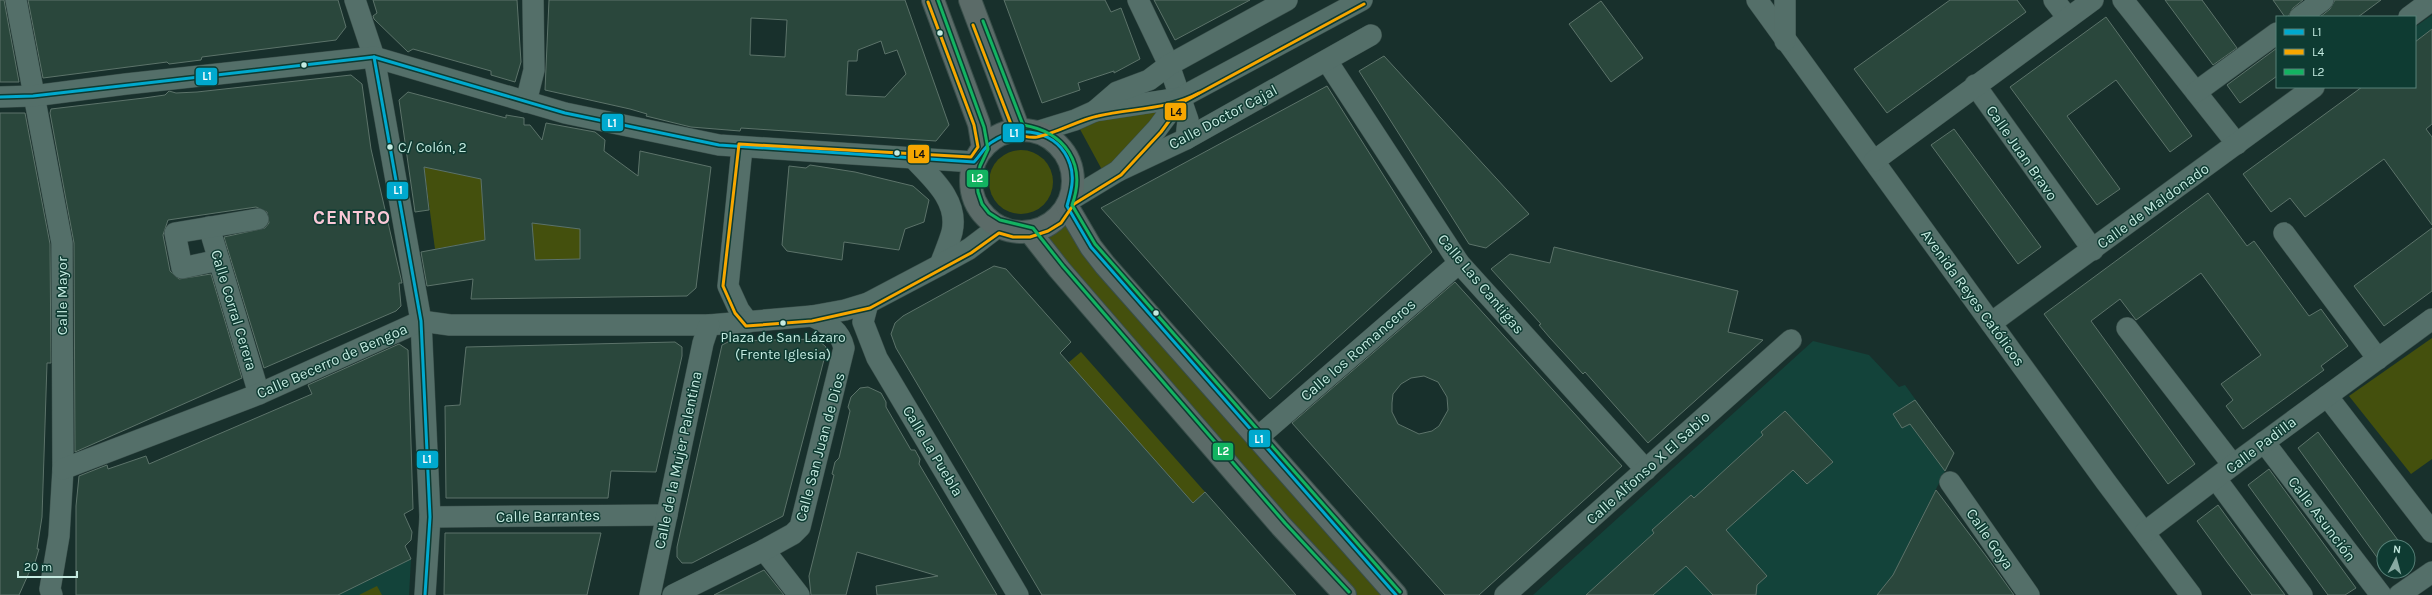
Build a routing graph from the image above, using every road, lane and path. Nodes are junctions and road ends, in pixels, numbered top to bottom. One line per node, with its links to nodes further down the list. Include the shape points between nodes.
1 (16, 0): 28 (street, Calle Mayor)
2 (355, 0): 22 (street)
3 (533, 0): 31 (street, via 534,70)
4 (933, 0): 37 (main road, via 978,124)
5 (970, 0): 33 (main road)
6 (1138, 0): 24 (street)
7 (1287, 0): 24 (street)
8 (1757, 0): 21 (street, Avenida Reyes Católicos)
9 (1785, 0): 21 (street)
10 (2054, 0): 18 (street)
11 (2093, 0): 18 (street)
12 (2123, 0): 27 (street)
13 (2323, 0): 16 (street)
14 (2432, 0): 17 (street)
15 (1359, 2): 30 (street)
16 (2301, 16)
17 (2410, 16)
18 (2068, 18): 25 (street)
19 (2276, 34): 27 (street)
20 (1371, 35): 23 (street, Calle Doctor Cajal)
21 (1785, 41): 39 (street, Avenida Reyes Católicos)
22 (374, 57): 28 (street); 31 (street); 54 (street)
23 (1327, 61): 34 (street, Calle Doctor Cajal); 49 (street, Calle Las Cantigas)
24 (1169, 65): 30 (street); 32 (street, via 1149,80 1117,92)
25 (1975, 85): 39 (street); 47 (street, Calle Juan Bravo, via 2069,220)
26 (2313, 88): 35 (street, Calle de Maldonado)
27 (2196, 92): 35 (street)
28 (33, 96): 29 (street); 68 (street, Calle Mayor, via 62,243)
29 (0, 97)
30 (1180, 98): 32 (street); 34 (street, via 1188,120); 40 (street, Calle Doctor Cajal, via 1157,129)
31 (526, 102): 36 (street, via 609,123)
32 (1095, 111): 33 (street, via 1075,120)
33 (1027, 131): 37 (main road, via 1006,133 993,138); 41 (main road, via 1049,138 1068,158 1073,172 1073,186)
34 (1186, 139): 40 (street, Calle Doctor Cajal)
35 (2236, 144): 47 (street, Calle de Maldonado)
36 (742, 148): 38 (street); 55 (street, via 728,281 731,297)
37 (979, 155): 38 (street); 44 (main road, via 971,177 972,192 977,206 986,218)
38 (914, 159): 50 (street, via 944,192 950,207 952,232)
39 (1874, 161): 56 (street, Avenida Reyes Católicos)
40 (1118, 171): 41 (street, Calle Doctor Cajal)
41 (1068, 203): 45 (main road, via 1051,223); 65 (main road, via 1091,248 1104,265)
42 (258, 219): 43 (street)
43 (209, 227): 48 (street, Calle Corral Cerera); 48 (street, via 175,233 182,268)
44 (998, 227): 45 (main road, via 1014,232); 50 (street, Calle Becerro de Bengoa, via 969,248)
45 (1030, 232): 84 (main road, via 1059,270 1281,526)
46 (2284, 233): 60 (street)
47 (2093, 250): 56 (street, Calle de Maldonado)
48 (219, 260): 63 (street, Calle Corral Cerera)
49 (1459, 263): 65 (street, Calle los Romanceros); 69 (street, Calle Las Cantigas)
50 (940, 264): 51 (street, Calle Becerro de Bengoa)
51 (868, 303): 52 (street, Calle Becerro de Bengoa); 61 (street, Calle La Puebla, via 862,322)
52 (812, 316): 55 (street, Calle Becerro de Bengoa); 62 (street, Calle San Juan de Dios, via 834,328 842,338)
53 (2432, 319): 60 (street, Calle Padilla)
54 (421, 321): 57 (street, Calle Becerro de Bengoa, via 450,325); 63 (street, Calle Becerro de Bengoa); 73 (street)
55 (748, 322): 57 (street, Calle Becerro de Bengoa)
56 (1991, 323): 74 (street, Avenida Reyes Católicos)
57 (709, 325): 72 (street, Calle de la Mujer Palentina, via 702,343)
58 (2127, 328): 67 (street)
59 (1792, 340): 69 (street, Calle Alfonso X El Sabio)
60 (2378, 359): 64 (street, Calle Padilla)
61 (881, 364): 62 (street, via 860,357); 83 (street, Calle La Puebla)
62 (842, 365): 76 (street, Calle San Juan de Dios, via 800,527 793,534)
63 (259, 394): 68 (street, Calle Becerro de Bengoa)
64 (2327, 396): 66 (street, Calle Padilla); 75 (street)
65 (1257, 438): 85 (main road)
66 (2264, 442): 67 (street, Calle Padilla); 90 (street, Calle Asunción)
67 (2233, 465): 70 (street, Calle Padilla)
68 (63, 469): 78 (street, Calle Mayor, via 59,536)
69 (1646, 470): 86 (street, Calle Alfonso X El Sabio)
70 (2216, 478): 74 (street, Calle Padilla); 89 (street)
71 (1950, 482): 87 (street, Calle Goya)
72 (666, 515): 73 (street, Calle Barrantes); 80 (street, Calle de la Mujer Palentina)
73 (430, 517): 79 (street)
74 (2145, 532): 88 (street, Avenida Reyes Católicos)
75 (2432, 532)
76 (764, 550): 81 (street, Calle San Juan de Dios); 82 (street)
77 (2432, 572): 91 (street)
78 (49, 593)
79 (425, 595)
80 (650, 595)
81 (673, 595)
82 (799, 595)
83 (1018, 595)
84 (1345, 595)
85 (1396, 595)
86 (1505, 595)
87 (2029, 595)
88 (2191, 595)
89 (2302, 595)
90 (2381, 595)
91 (2399, 595)

